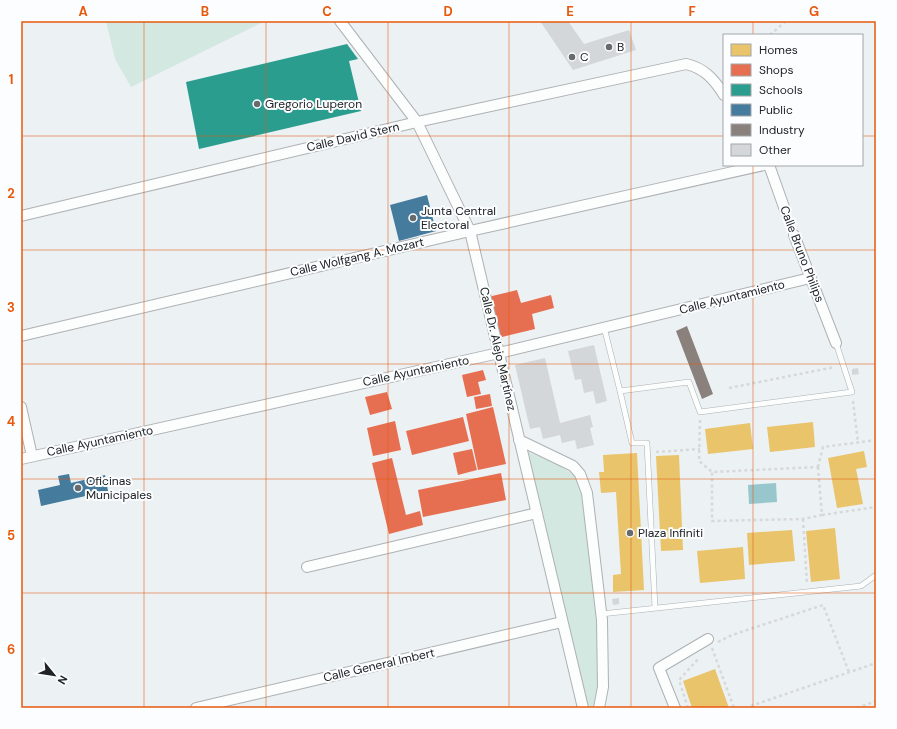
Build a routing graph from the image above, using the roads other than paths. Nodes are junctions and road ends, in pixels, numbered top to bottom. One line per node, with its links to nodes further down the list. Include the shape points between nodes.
1 (340, 21): 3 (street, Calle Dr. Alejo Martínez)
2 (723, 94): 3 (street, Calle David Stern, via 709,75 686,64)
3 (417, 122): 7 (street, Calle David Stern); 8 (street, Calle Dr. Alejo Martínez)
4 (760, 166): 8 (street, Calle Wolfgang A. Mozart)
5 (770, 166): 6 (street, Calle Bruno Philips)
6 (785, 210)
7 (21, 216)
8 (470, 231): 12 (street, Calle Wolfgang A. Mozart); 14 (street, Calle Dr. Alejo Martínez)
9 (794, 235): 10 (street, Calle Bruno Philips)
10 (810, 278): 11 (street, Calle Ayuntamiento); 13 (street, Calle Bruno Philips)
11 (604, 327): 14 (street, Calle Ayuntamiento); 15 (lane)
12 (21, 336)
13 (836, 343): 15 (lane, via 852,392 700,412 689,382)
14 (499, 353): 17 (street, Calle Dr. Alejo Martínez); 18 (street, Calle Ayuntamiento)
15 (620, 391): 23 (lane, via 632,443 647,442)
16 (21, 407): 18 (street)
17 (519, 440): 20 (street, Calle Dr. Alejo Martínez); 24 (street, via 564,460 580,474 587,493)
18 (32, 456): 19 (street, Calle Ayuntamiento)
19 (21, 459)
20 (537, 513): 21 (street); 25 (street, Calle Dr. Alejo Martínez)
21 (307, 567)
22 (876, 575): 23 (lane, via 861,586)
23 (655, 608): 24 (lane)
24 (601, 614): 29 (street, via 603,687)
25 (562, 622): 27 (street, Calle General Imbert); 28 (street, Calle Dr. Alejo Martínez)
26 (709, 642): 30 (street, via 659,668)
27 (196, 708)
28 (583, 708)
29 (599, 708)
30 (675, 708)

